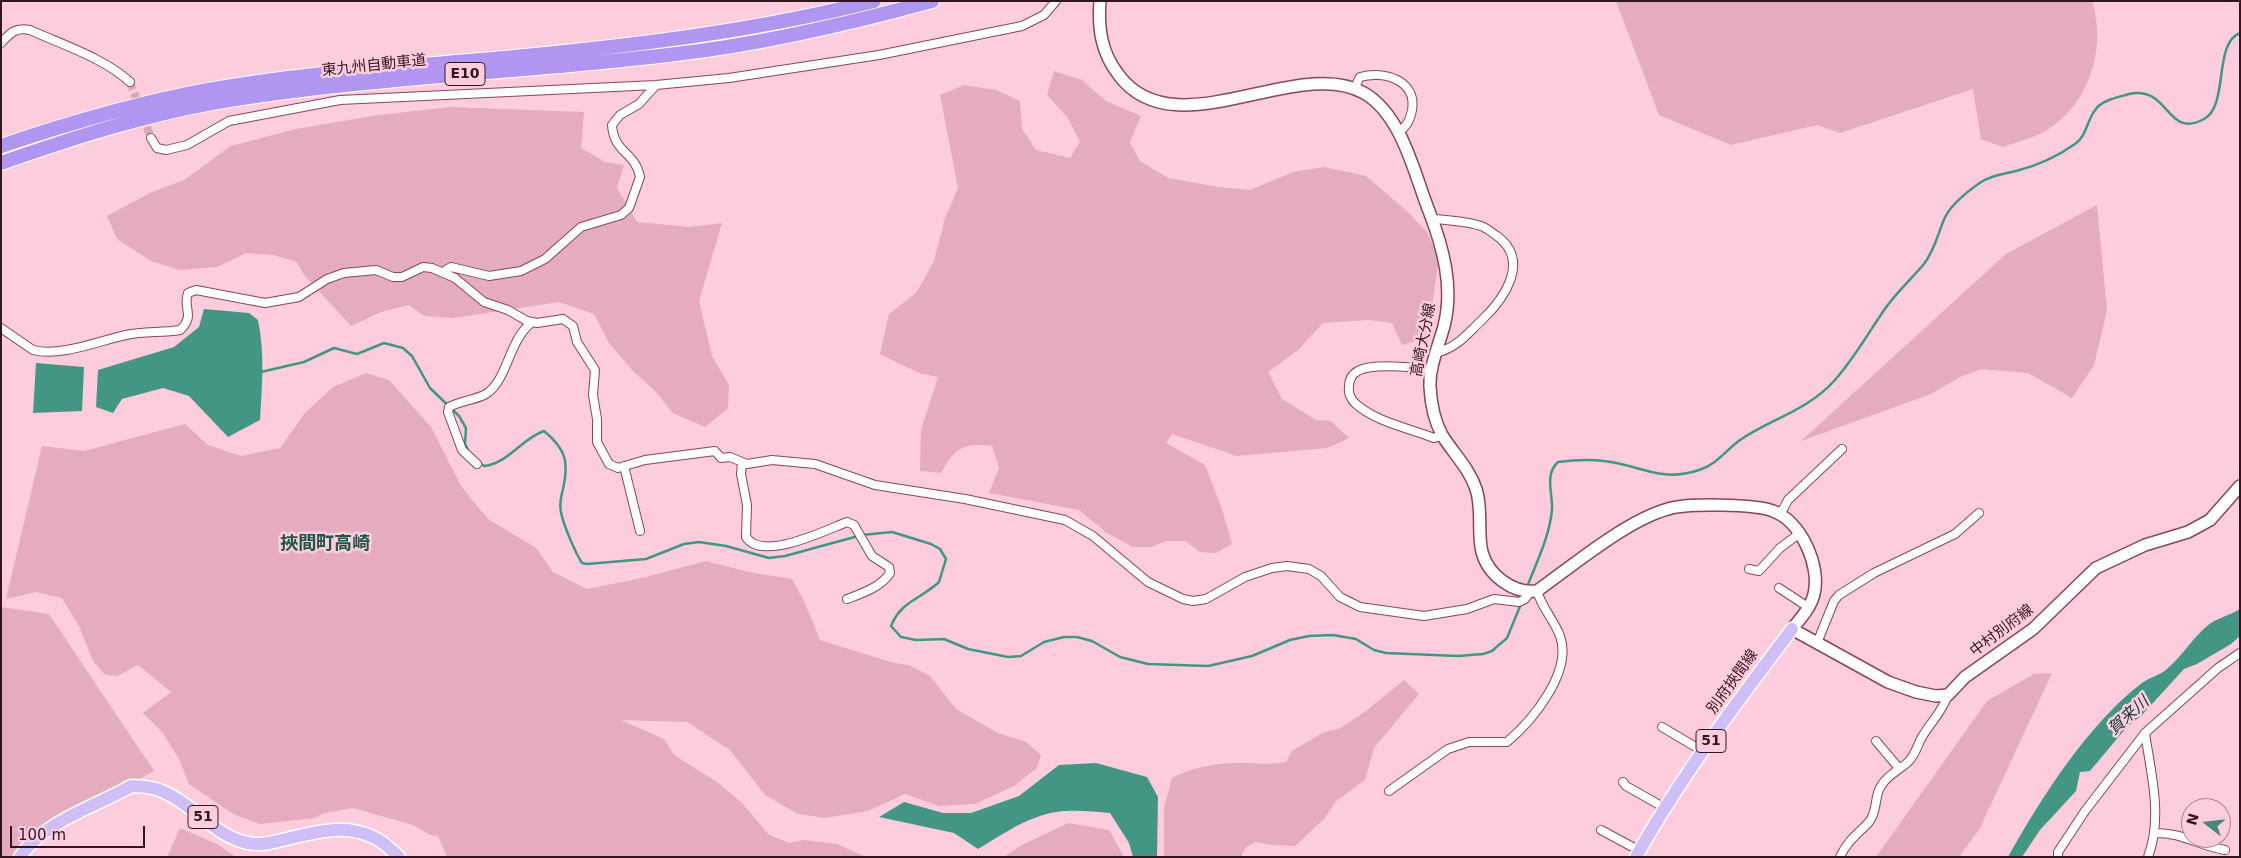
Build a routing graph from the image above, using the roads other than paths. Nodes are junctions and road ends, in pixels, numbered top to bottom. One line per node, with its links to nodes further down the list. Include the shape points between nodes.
1 (874, 1): 11 (highway, 東九州自動車道 / E10, via 743,30 677,39 502,58 368,68 208,90 124,108)
2 (932, 1): 12 (highway, 東九州自動車道 / E10, via 792,35 678,54 371,82 209,104 69,139)
3 (1056, 1): 7 (street, via 1044,15 1022,26 879,55)
4 (1100, 1): 8 (main road, 高崎大分線, via 1100,34 1113,68 1123,82 1139,94 1160,102 1201,104 1318,85)
5 (1, 43): 6 (street, via 19,28 30,30 122,74)
6 (130, 82)
7 (656, 86): 10 (street, via 340,100 229,121 187,144 166,150 157,148); 14 (street, via 612,125 618,148 634,160 640,177 629,208 621,215 581,228 545,259 521,271 489,276 451,268)
8 (1354, 89): 9 (main road, 高崎大分線, via 1380,106); 9 (street, via 1360,77 1366,75 1390,77 1409,88 1413,97 1410,120)
9 (1398, 133): 13 (main road, 高崎大分線)
10 (151, 138)
11 (1, 146)
12 (1, 162)
13 (1432, 219): 17 (main road, 高崎大分線, via 1443,246 1447,294 1445,322); 17 (street, via 1483,226 1506,243 1513,260 1512,279 1495,307 1453,348)
14 (443, 272): 15 (street, via 484,302); 16 (street, via 423,267 402,277 393,277 376,270 362,270 327,279 299,296 265,302 196,290 188,293 186,298 190,312 180,330 126,335 76,348 39,352)
15 (532, 322): 22 (street, via 517,337 492,388 486,394 449,407 462,450); 23 (street, via 563,319 573,326 577,342 595,370 592,395 597,442 609,464 618,468)
16 (1, 328)
17 (1436, 352): 18 (main road, 高崎大分線)
18 (1431, 370): 19 (main road, 高崎大分線, via 1433,414); 19 (street, via 1417,367 1370,368 1351,377 1348,388 1355,404 1372,414 1434,438)
19 (1443, 436): 31 (main road, 高崎大分線, via 1476,489 1481,513 1482,552 1491,571 1505,584)
20 (1842, 448): 26 (street, via 1788,500)
21 (742, 462): 23 (street, via 730,457 721,458 715,451 645,460); 31 (street, via 772,460 816,464 875,485 966,499 1065,520 1093,536 1148,582 1188,600 1206,599 1245,577 1287,566 1308,568 1321,576 1340,597 1360,607 1424,616 1467,609 1488,600 1519,602); 32 (street, via 747,505 746,537 753,544 776,547 847,522 854,525 872,556 889,567 890,573 883,581)
22 (477, 464)
23 (624, 466): 27 (street)
24 (2240, 486): 37 (main road, 中村別府線, via 2210,520 2188,532 2145,545 2096,568 2033,629 1966,677)
25 (1980, 513): 35 (street, via 1955,534 1890,565 1839,595)
26 (1780, 515): 28 (main road); 31 (main road, via 1761,508 1690,505 1668,508 1639,521)
27 (640, 531)
28 (1800, 533): 29 (street, via 1780,548 1759,572); 33 (main road, via 1815,571 1815,588)
29 (1749, 569)
30 (1779, 588): 33 (street)
31 (1533, 592): 44 (street, via 1558,630 1562,647 1554,684 1535,716 1507,742 1469,742 1448,749)
32 (847, 599)
33 (1808, 607): 34 (main road)
34 (1792, 629): 35 (main road); 41 (main road, 別府挾間線 / 51)
35 (1817, 642): 37 (main road, via 1888,682 1916,692)
36 (2240, 653): 39 (street, via 2218,668)
37 (1948, 695): 42 (street, via 1944,708 1909,760)
38 (1662, 727): 41 (street)
39 (2144, 734): 47 (street, via 2155,798); 53 (street, via 2085,812 2058,852)
40 (1876, 741): 42 (street)
41 (1704, 752): 45 (main road, 別府挾間線 / 51)
42 (1898, 767): 52 (street, via 1879,787 1870,821 1850,840)
43 (1623, 782): 45 (street)
44 (1390, 791)
45 (1665, 808): 49 (main road, 別府挾間線 / 51)
46 (1601, 830): 49 (street)
47 (2154, 833): 48 (street, via 2171,833); 54 (street)
48 (2225, 850)
49 (1638, 854)
50 (20, 857): 51 (main road, 51, via 40,835 131,786 165,792 242,842 275,842 328,829 352,830 376,838)
51 (399, 857)
52 (1840, 857)
53 (2058, 857)
54 (2148, 857)

